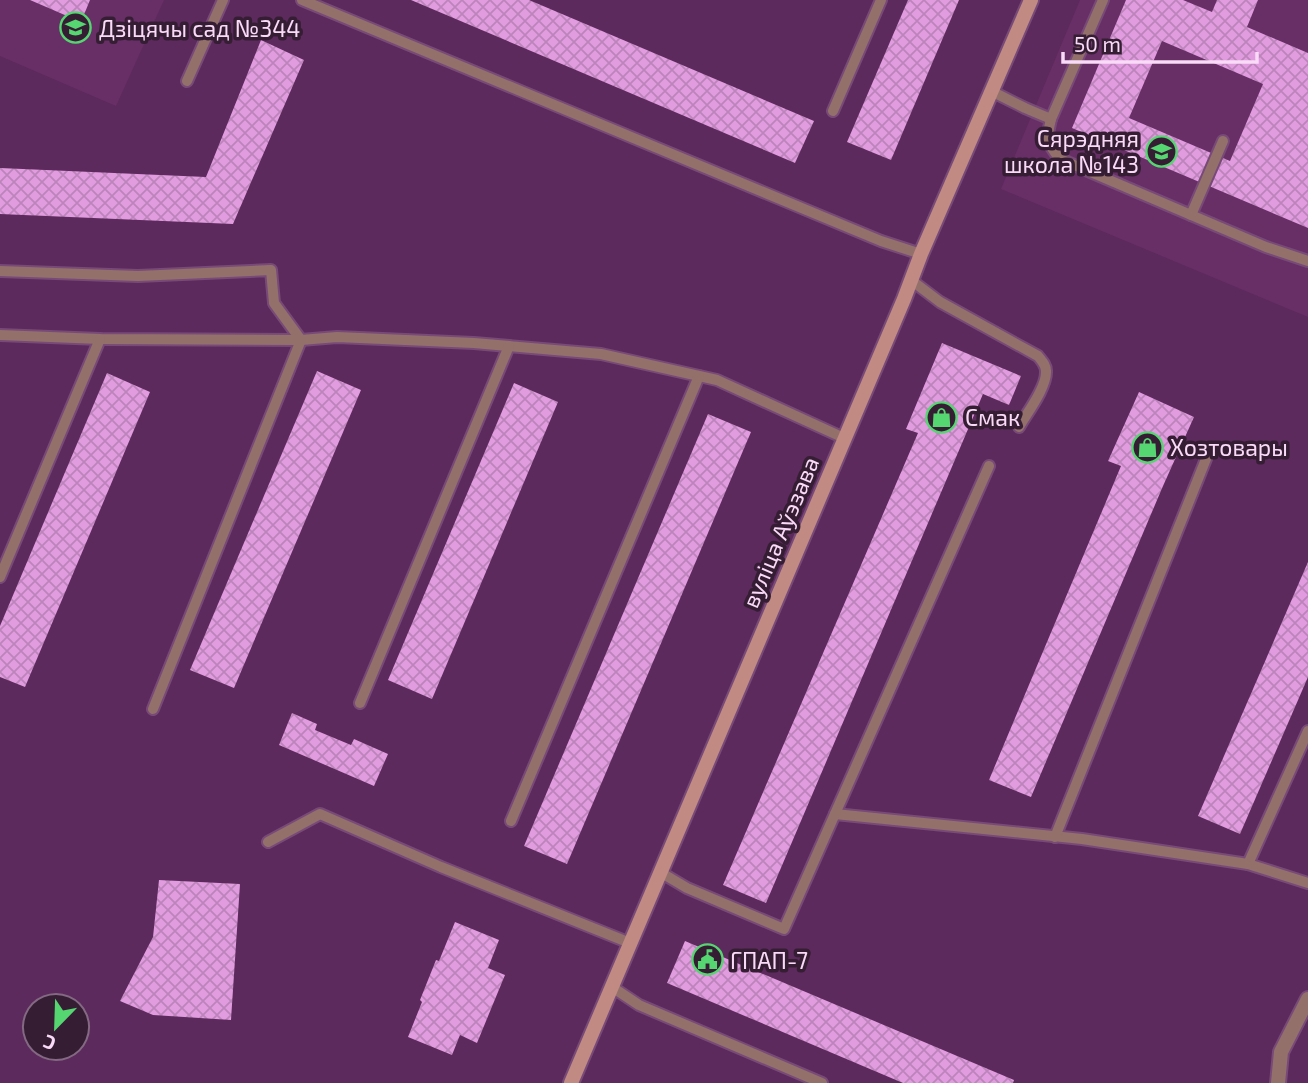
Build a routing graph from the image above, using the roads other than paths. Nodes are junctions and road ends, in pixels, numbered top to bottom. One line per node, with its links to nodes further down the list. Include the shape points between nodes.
1 (302, 0): 12 (lane)
2 (881, 0): 8 (lane)
3 (1031, 0): 7 (street, вуліца Аўэзава)
4 (1102, 0): 9 (lane)
5 (220, 1): 6 (lane)
6 (187, 81)
7 (991, 90): 9 (lane); 12 (street, вуліца Аўэзава)
8 (833, 111)
9 (1051, 119): 11 (lane, via 1048,145 1060,159)
10 (1223, 141): 11 (lane)
11 (1191, 215): 13 (lane)
12 (921, 254): 15 (street, вуліца Аўэзава)
13 (1308, 261)
14 (0, 271): 18 (lane, via 138,276 271,270 274,303)
15 (911, 280): 21 (lane, via 940,302 1038,356 1046,372 1044,383); 22 (street, вуліца Аўэзава)
16 (0, 335): 17 (lane)
17 (100, 339): 18 (lane); 25 (lane)
18 (301, 340): 19 (lane, via 337,337); 27 (lane)
19 (509, 346): 20 (lane, via 601,354); 26 (lane)
20 (699, 376): 22 (lane); 30 (lane)
21 (1019, 428)
22 (844, 438): 34 (street, вуліца Аўэзава)
23 (1206, 459): 31 (lane)
24 (989, 466): 29 (lane)
25 (0, 577)
26 (360, 703)
27 (153, 709)
28 (1308, 731): 33 (lane)
29 (835, 814): 31 (lane); 34 (lane, via 784,929)
30 (512, 821)
31 (1055, 836): 33 (lane)
32 (268, 842): 36 (lane, via 320,814)
33 (1248, 864): 35 (lane)
34 (660, 872): 36 (street, вуліца Аўэзава)
35 (1308, 883)
36 (630, 943): 37 (street, вуліца Аўэзава)
37 (612, 987): 39 (street, вуліца Аўэзава); 40 (lane, via 639,1005)
38 (1308, 999): 41 (street, via 1281,1052)
39 (575, 1081)
40 (822, 1083)
41 (1278, 1083)

